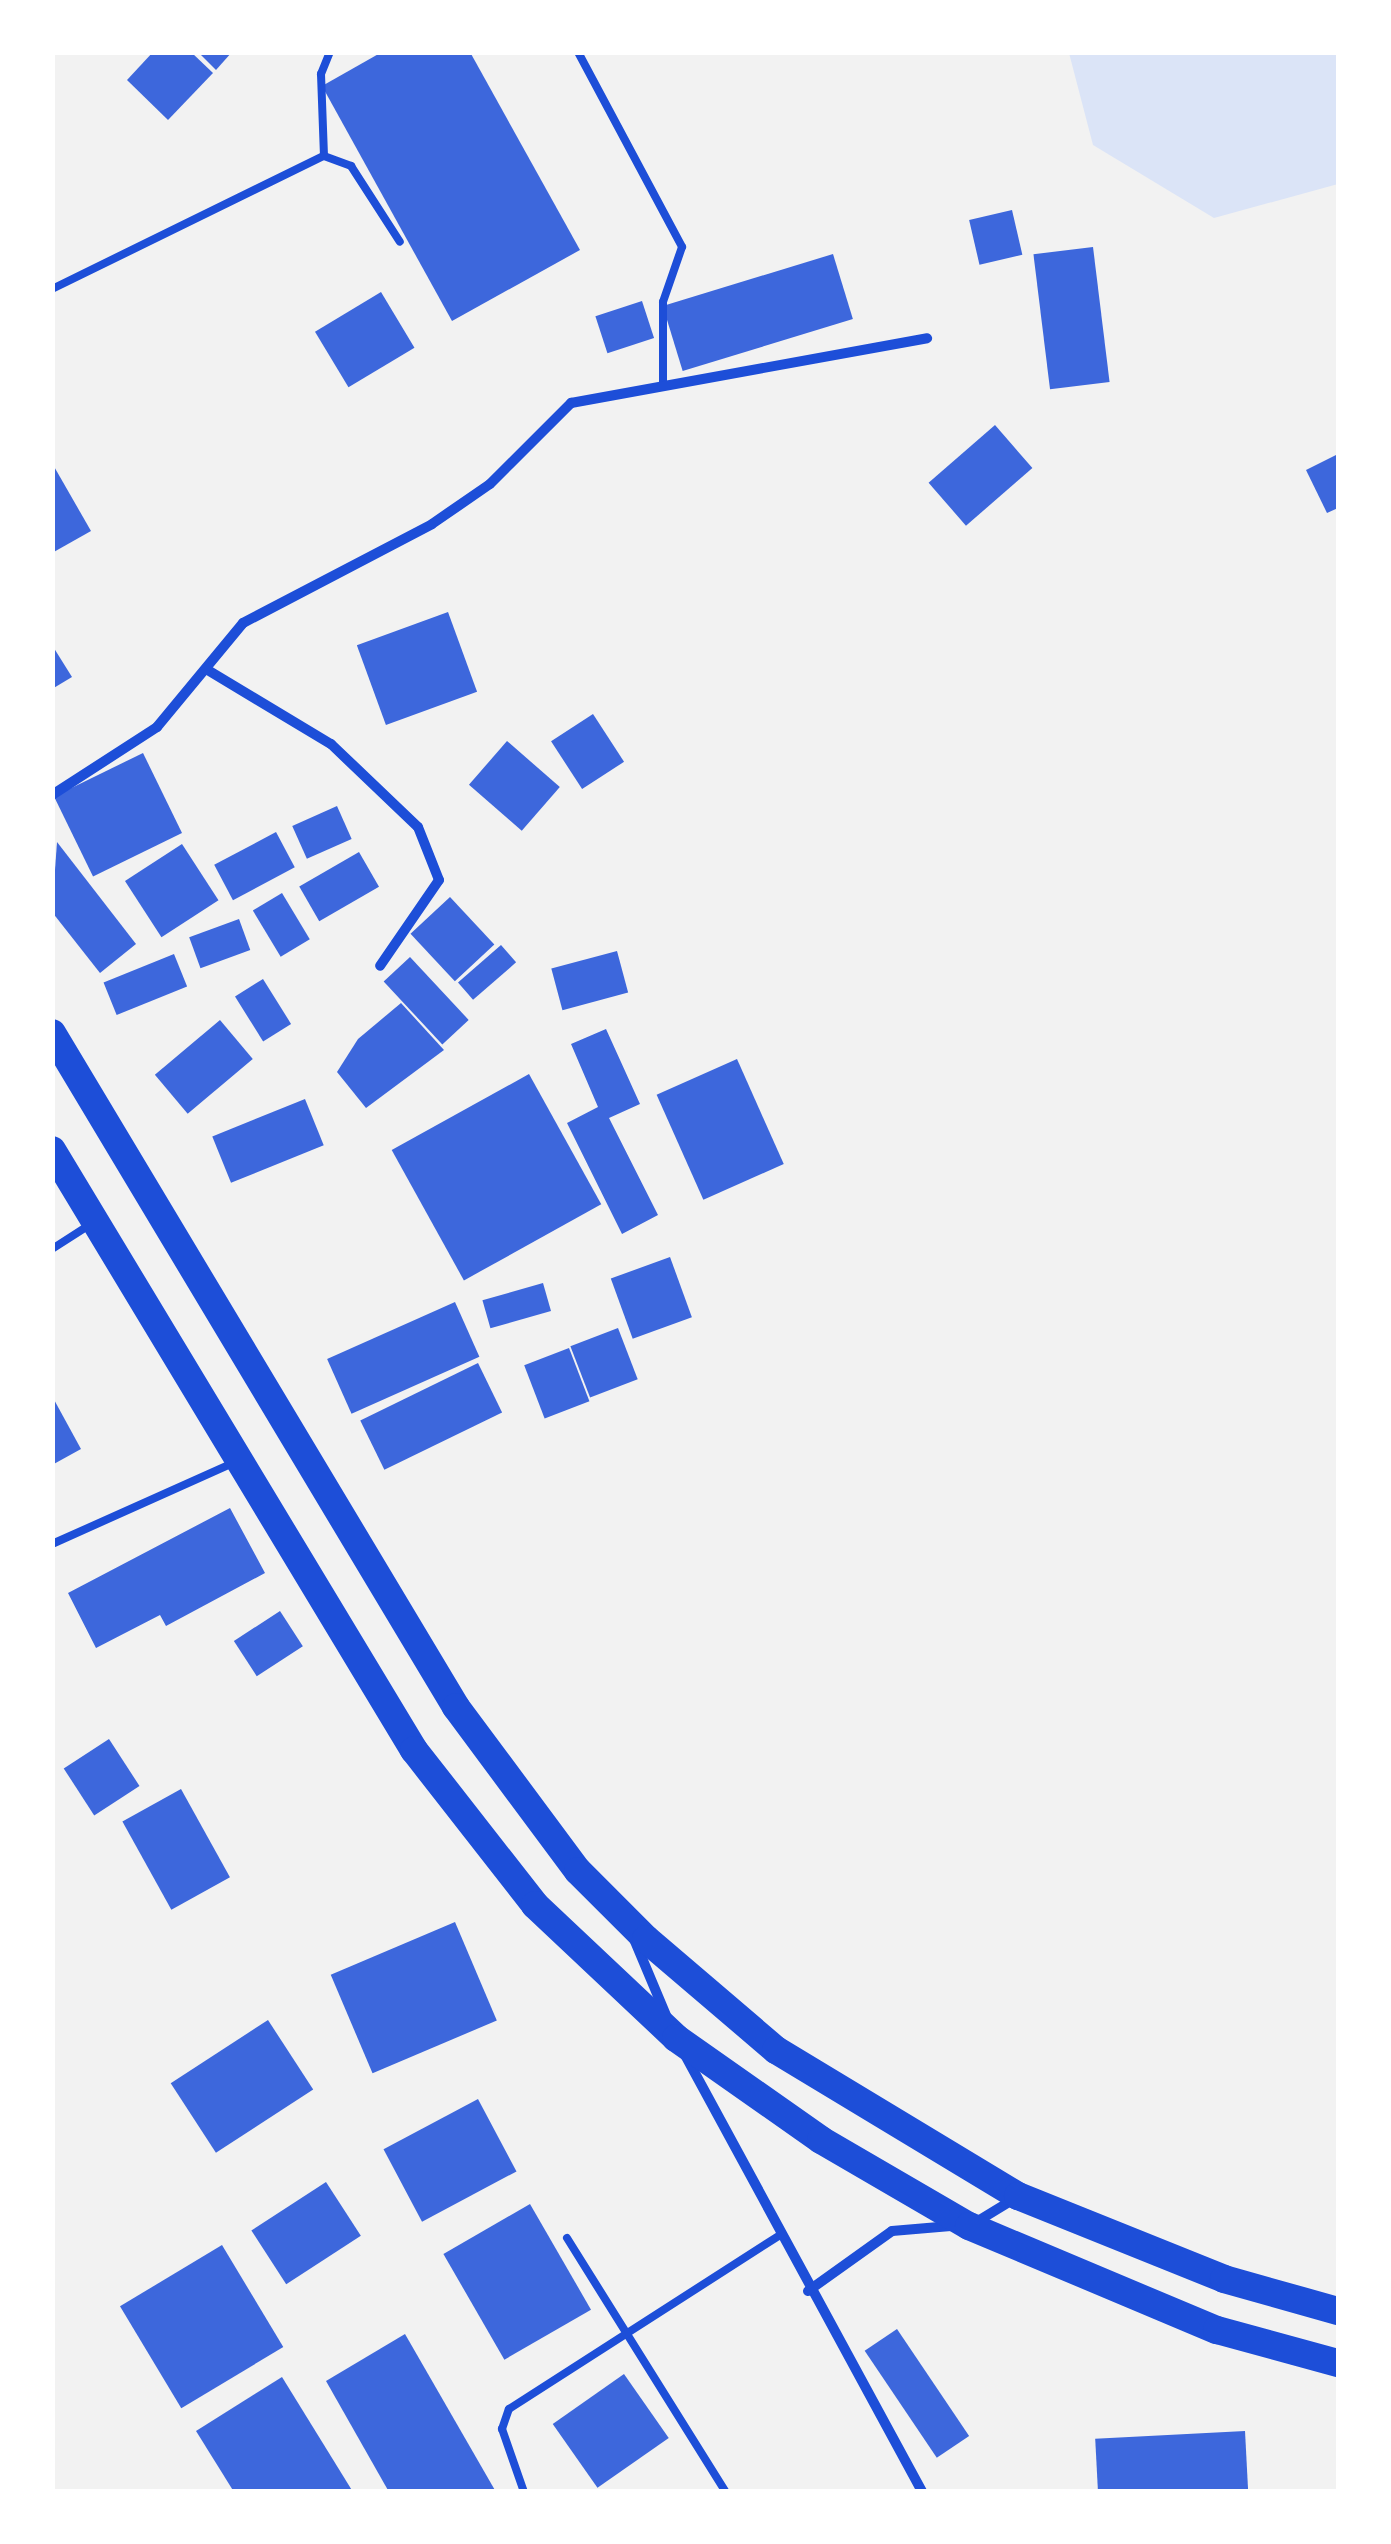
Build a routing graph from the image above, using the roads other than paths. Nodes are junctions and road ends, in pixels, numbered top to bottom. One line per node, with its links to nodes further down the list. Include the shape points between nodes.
1 (330, 52): 3 (lane, via 321,74)
2 (578, 52): 7 (lane, via 682,247 680,274 662,302)
3 (324, 156): 4 (lane, via 366,183); 5 (lane)
4 (400, 242)
5 (52, 289)
6 (927, 338): 7 (street)
7 (663, 385): 8 (street, via 572,403 490,484 378,556 243,623)
8 (206, 669): 9 (street, via 156,727); 10 (street, via 332,744 418,827 439,880)
9 (52, 795)
10 (380, 966)
11 (52, 1032): 17 (highway, via 502,1775)
12 (52, 1150): 13 (highway)
13 (96, 1222): 14 (lane); 15 (highway)
14 (52, 1249)
15 (235, 1462): 16 (lane); 18 (highway, via 457,1812 534,1905)
16 (52, 1544)
17 (624, 1916): 18 (street); 19 (highway, via 776,2050)
18 (676, 2038): 20 (highway, via 820,2140); 21 (street)
19 (1018, 2196): 20 (street); 24 (highway, via 1224,2278)
20 (969, 2226): 23 (street, via 892,2231); 26 (highway, via 1217,2330)
21 (780, 2235): 23 (street); 25 (lane)
22 (567, 2238): 25 (lane)
23 (808, 2291): 29 (street)
24 (1338, 2312)
25 (624, 2329): 27 (lane, via 509,2409 502,2429); 28 (lane)
26 (1338, 2363)
27 (524, 2492)
28 (726, 2492)
29 (922, 2492)

